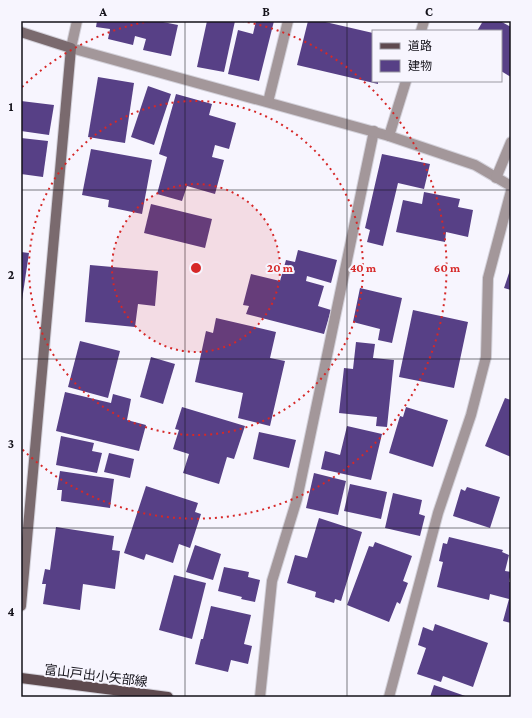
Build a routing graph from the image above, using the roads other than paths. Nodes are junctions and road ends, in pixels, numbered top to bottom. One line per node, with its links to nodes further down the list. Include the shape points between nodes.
1 (77, 21): 4 (street)
2 (288, 21): 6 (street)
3 (21, 32): 4 (street)
4 (71, 48): 6 (street); 13 (street)
5 (406, 82): 8 (street)
6 (268, 102): 7 (street)
7 (374, 131): 8 (street); 16 (street, via 297,499 272,581)
8 (390, 136): 10 (street, via 475,166)
9 (511, 142): 10 (street)
10 (496, 178): 11 (street)
11 (511, 186)
12 (511, 191): 17 (street, via 488,278 486,357 471,415 438,513)
13 (21, 606)
14 (21, 678): 15 (main road, 富山戸出小矢部線)
15 (168, 697)
16 (260, 697)
17 (389, 697)

